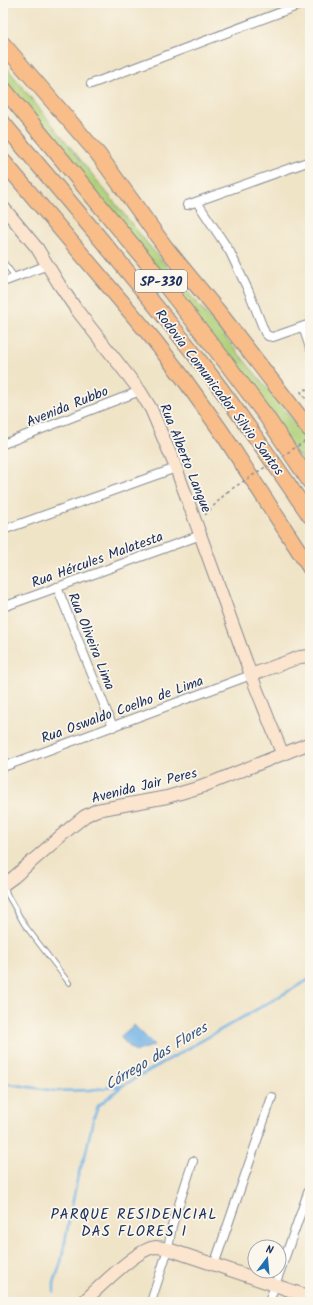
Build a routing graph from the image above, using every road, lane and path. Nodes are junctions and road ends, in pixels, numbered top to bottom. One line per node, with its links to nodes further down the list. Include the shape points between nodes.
1 (305, 3): 5 (street)
2 (3, 38): 4 (street)
3 (3, 44): 4 (highway)
4 (20, 63): 22 (highway, via 98,154 166,248 226,320)
5 (91, 84)
6 (3, 88): 26 (highway, Rodovia Comunicador Silvio Santos / SP-330, via 224,360 266,416)
7 (3, 123): 27 (highway, Rodovia Comunicador Silvio Santos / SP-330, via 140,286 205,368)
8 (3, 161): 31 (highway, via 184,379)
9 (310, 161): 10 (street)
10 (197, 202): 11 (street); 17 (street, via 230,252 265,333 272,337)
11 (187, 205)
12 (3, 207): 14 (street, Rua Alberto Langue)
13 (3, 260): 15 (lane)
14 (48, 265): 15 (street); 19 (street, Rua Alberto Langue, via 76,309)
15 (16, 278): 16 (street)
16 (3, 282)
17 (306, 326): 18 (street)
18 (310, 348)
19 (140, 391): 24 (street, Avenida Rubbo); 25 (street, Rua Alberto Langue, via 151,409)
20 (310, 396): 21 (path, via 306,390 301,392)
21 (310, 405)
22 (310, 430)
23 (310, 438): 28 (path, bridge, via 227,492)
24 (3, 444)
25 (176, 468): 28 (street, Rua Alberto Langue); 29 (street)
26 (310, 482)
27 (310, 516)
28 (196, 523): 30 (street, Rua Alberto Langue)
29 (3, 530)
30 (201, 535): 32 (street, Rua Hércules Malatesta); 35 (street, Rua Alberto Langue)
31 (310, 568)
32 (57, 587): 33 (street, Rua Hércules Malatesta); 36 (street, Rua Oliveira Lima)
33 (3, 607)
34 (310, 656): 35 (street, via 300,657)
35 (250, 675): 36 (street, Rua Oswaldo Coelho de Lima); 38 (street, Rua Alberto Langue)
36 (113, 727): 39 (street, Rua Oswaldo Coelho de Lima)
37 (310, 743): 38 (street, Avenida Jair Peres)
38 (282, 753): 40 (street, Avenida Jair Peres, via 194,789 167,797 97,810 70,828)
39 (3, 767)
40 (4, 885): 41 (lane, via 24,924)
41 (69, 983)
42 (272, 1097): 46 (street)
43 (193, 1160): 45 (street, via 172,1226)
44 (310, 1187): 47 (street)
45 (168, 1249): 46 (street); 49 (street, via 155,1247 145,1250); 50 (street)
46 (214, 1265): 47 (street)
47 (274, 1285): 48 (street); 51 (street)
48 (310, 1297)
49 (83, 1302)
50 (151, 1302)
51 (269, 1302)

